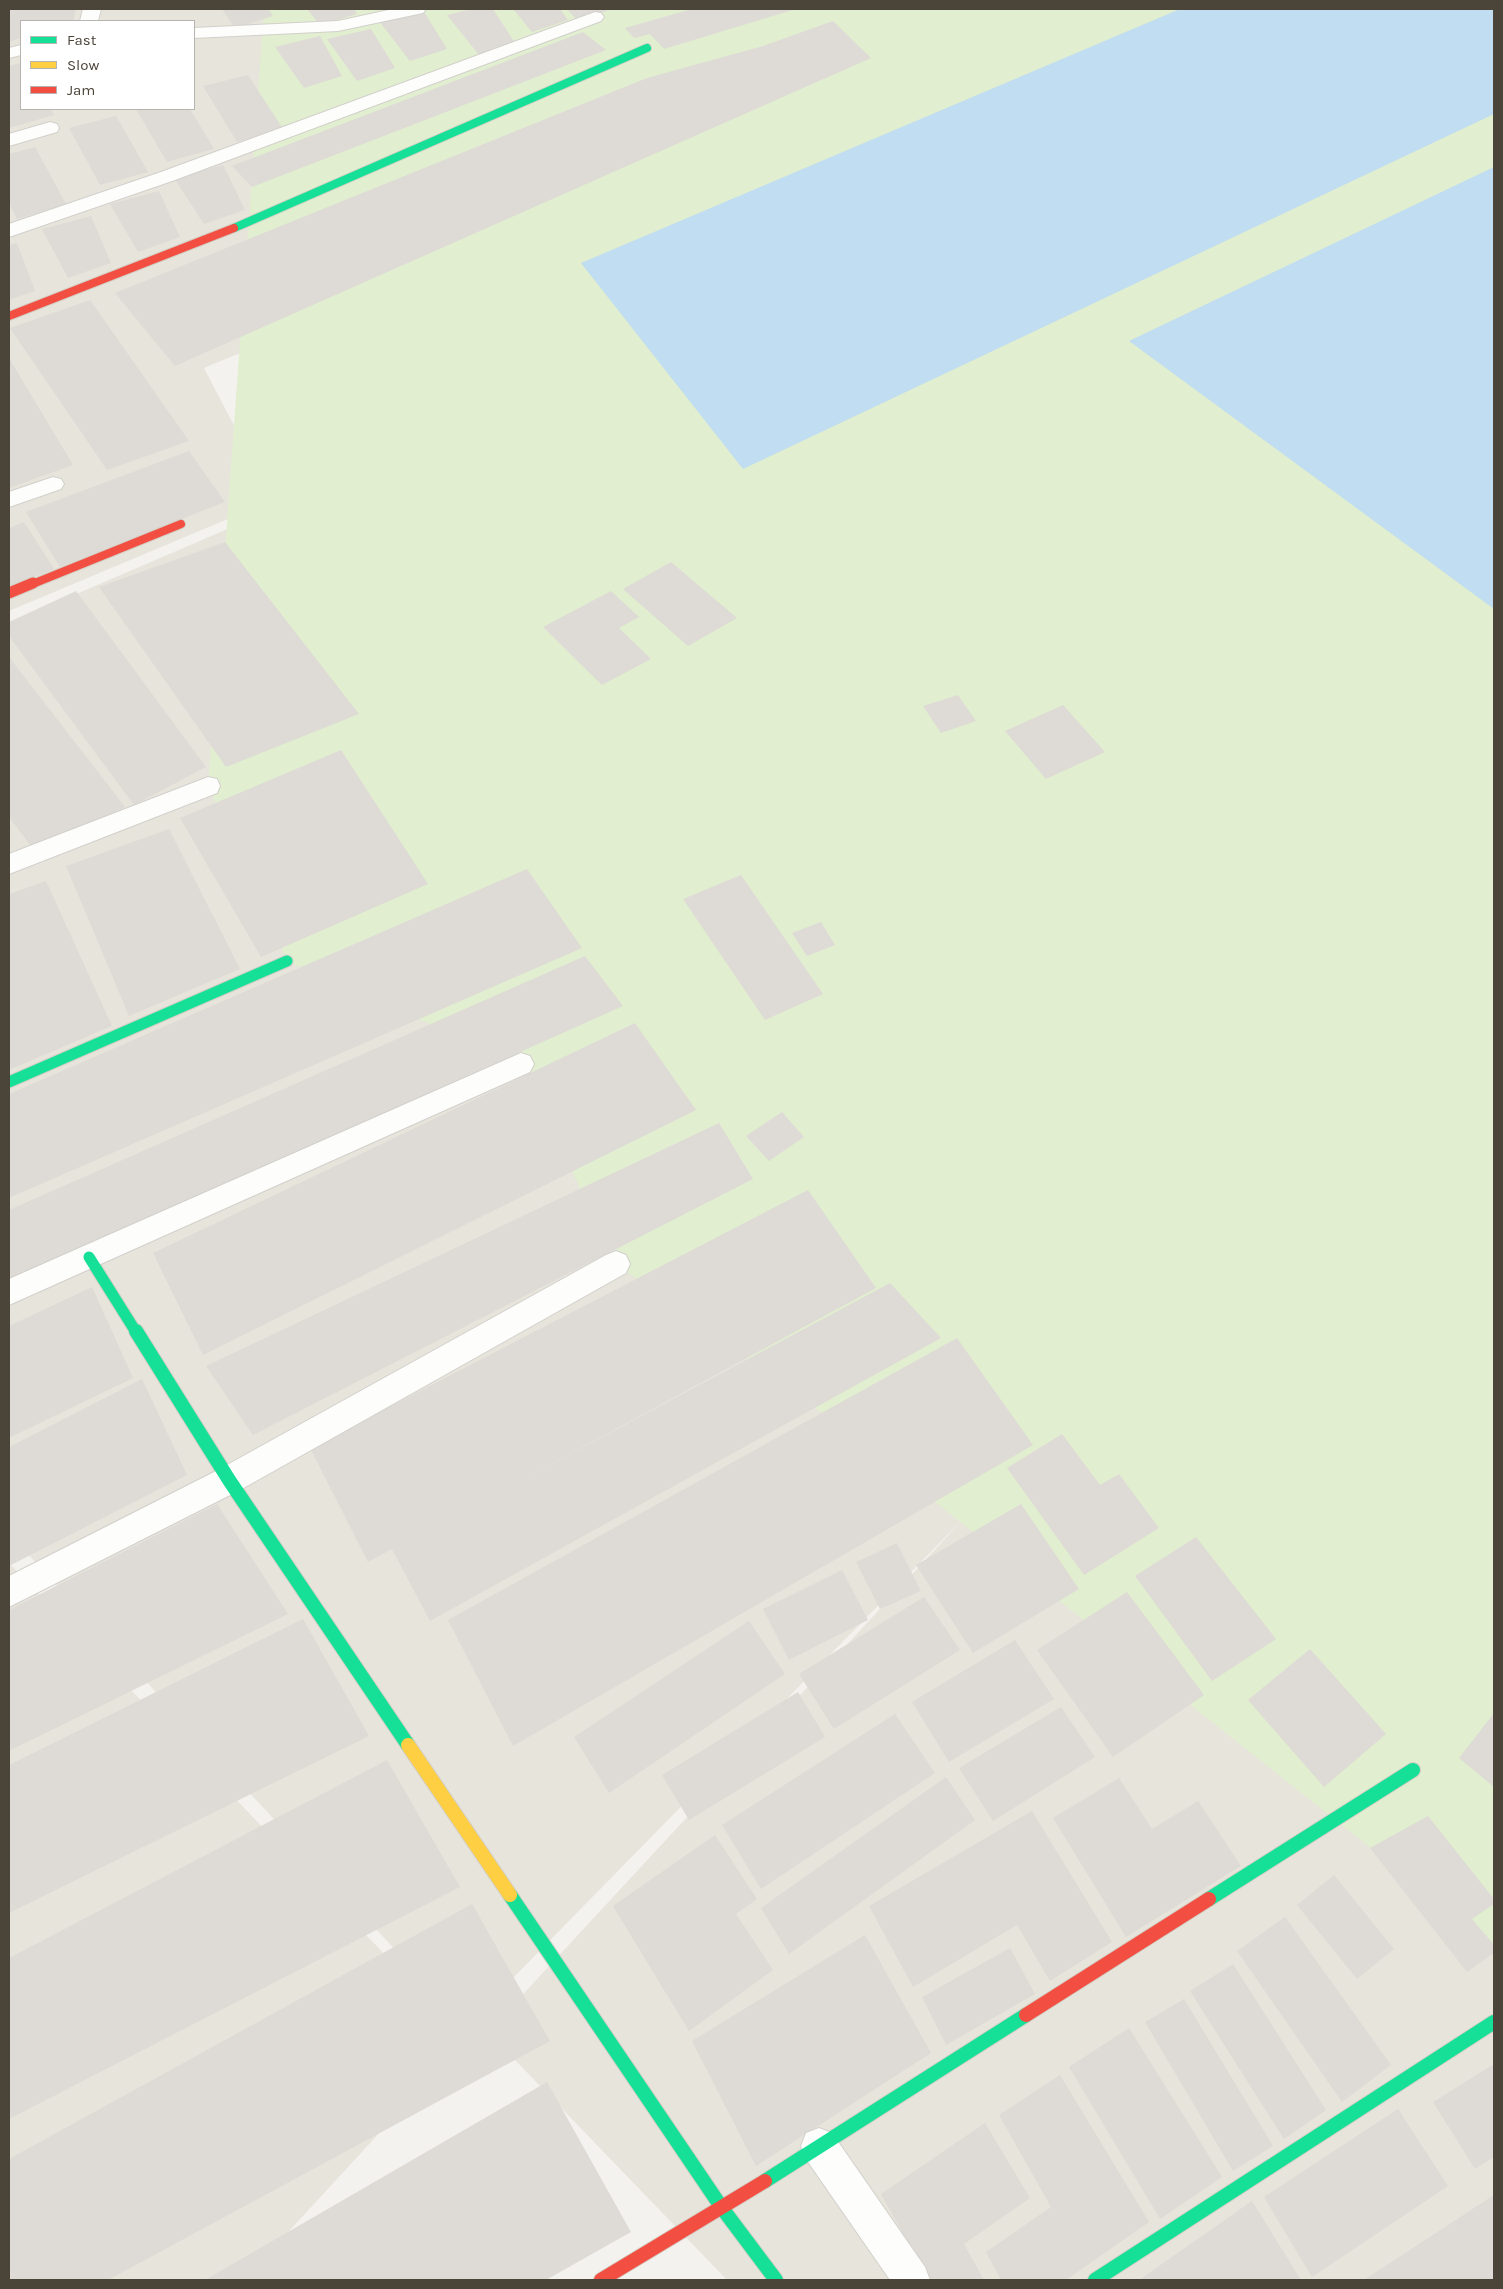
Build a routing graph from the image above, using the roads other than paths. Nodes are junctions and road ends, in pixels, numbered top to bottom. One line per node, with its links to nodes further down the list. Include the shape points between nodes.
1 (417, 9): 3 (street, via 338,26)
2 (595, 17): 7 (street, via 168,176)
3 (195, 33)
4 (647, 48): 8 (street, via 223,233)
5 (50, 128): 6 (street)
6 (9, 140)
7 (9, 231)
8 (9, 316)
9 (53, 484): 10 (street)
10 (9, 500)
11 (181, 524): 12 (street)
12 (9, 593)
13 (208, 786): 14 (street)
14 (9, 864)
15 (287, 962): 17 (street)
16 (522, 1064): 18 (street)
17 (9, 1082)
18 (89, 1257): 20 (street); 21 (street)
19 (616, 1264): 21 (street)
20 (9, 1292)
21 (229, 1480): 22 (street); 26 (street)
22 (9, 1592)
23 (1414, 1770): 25 (street)
24 (1494, 2022): 30 (street)
25 (819, 2146): 26 (street); 29 (street)
26 (722, 2208): 27 (street); 28 (street)
27 (601, 2280)
28 (776, 2280)
29 (912, 2280)
30 (1095, 2280)

